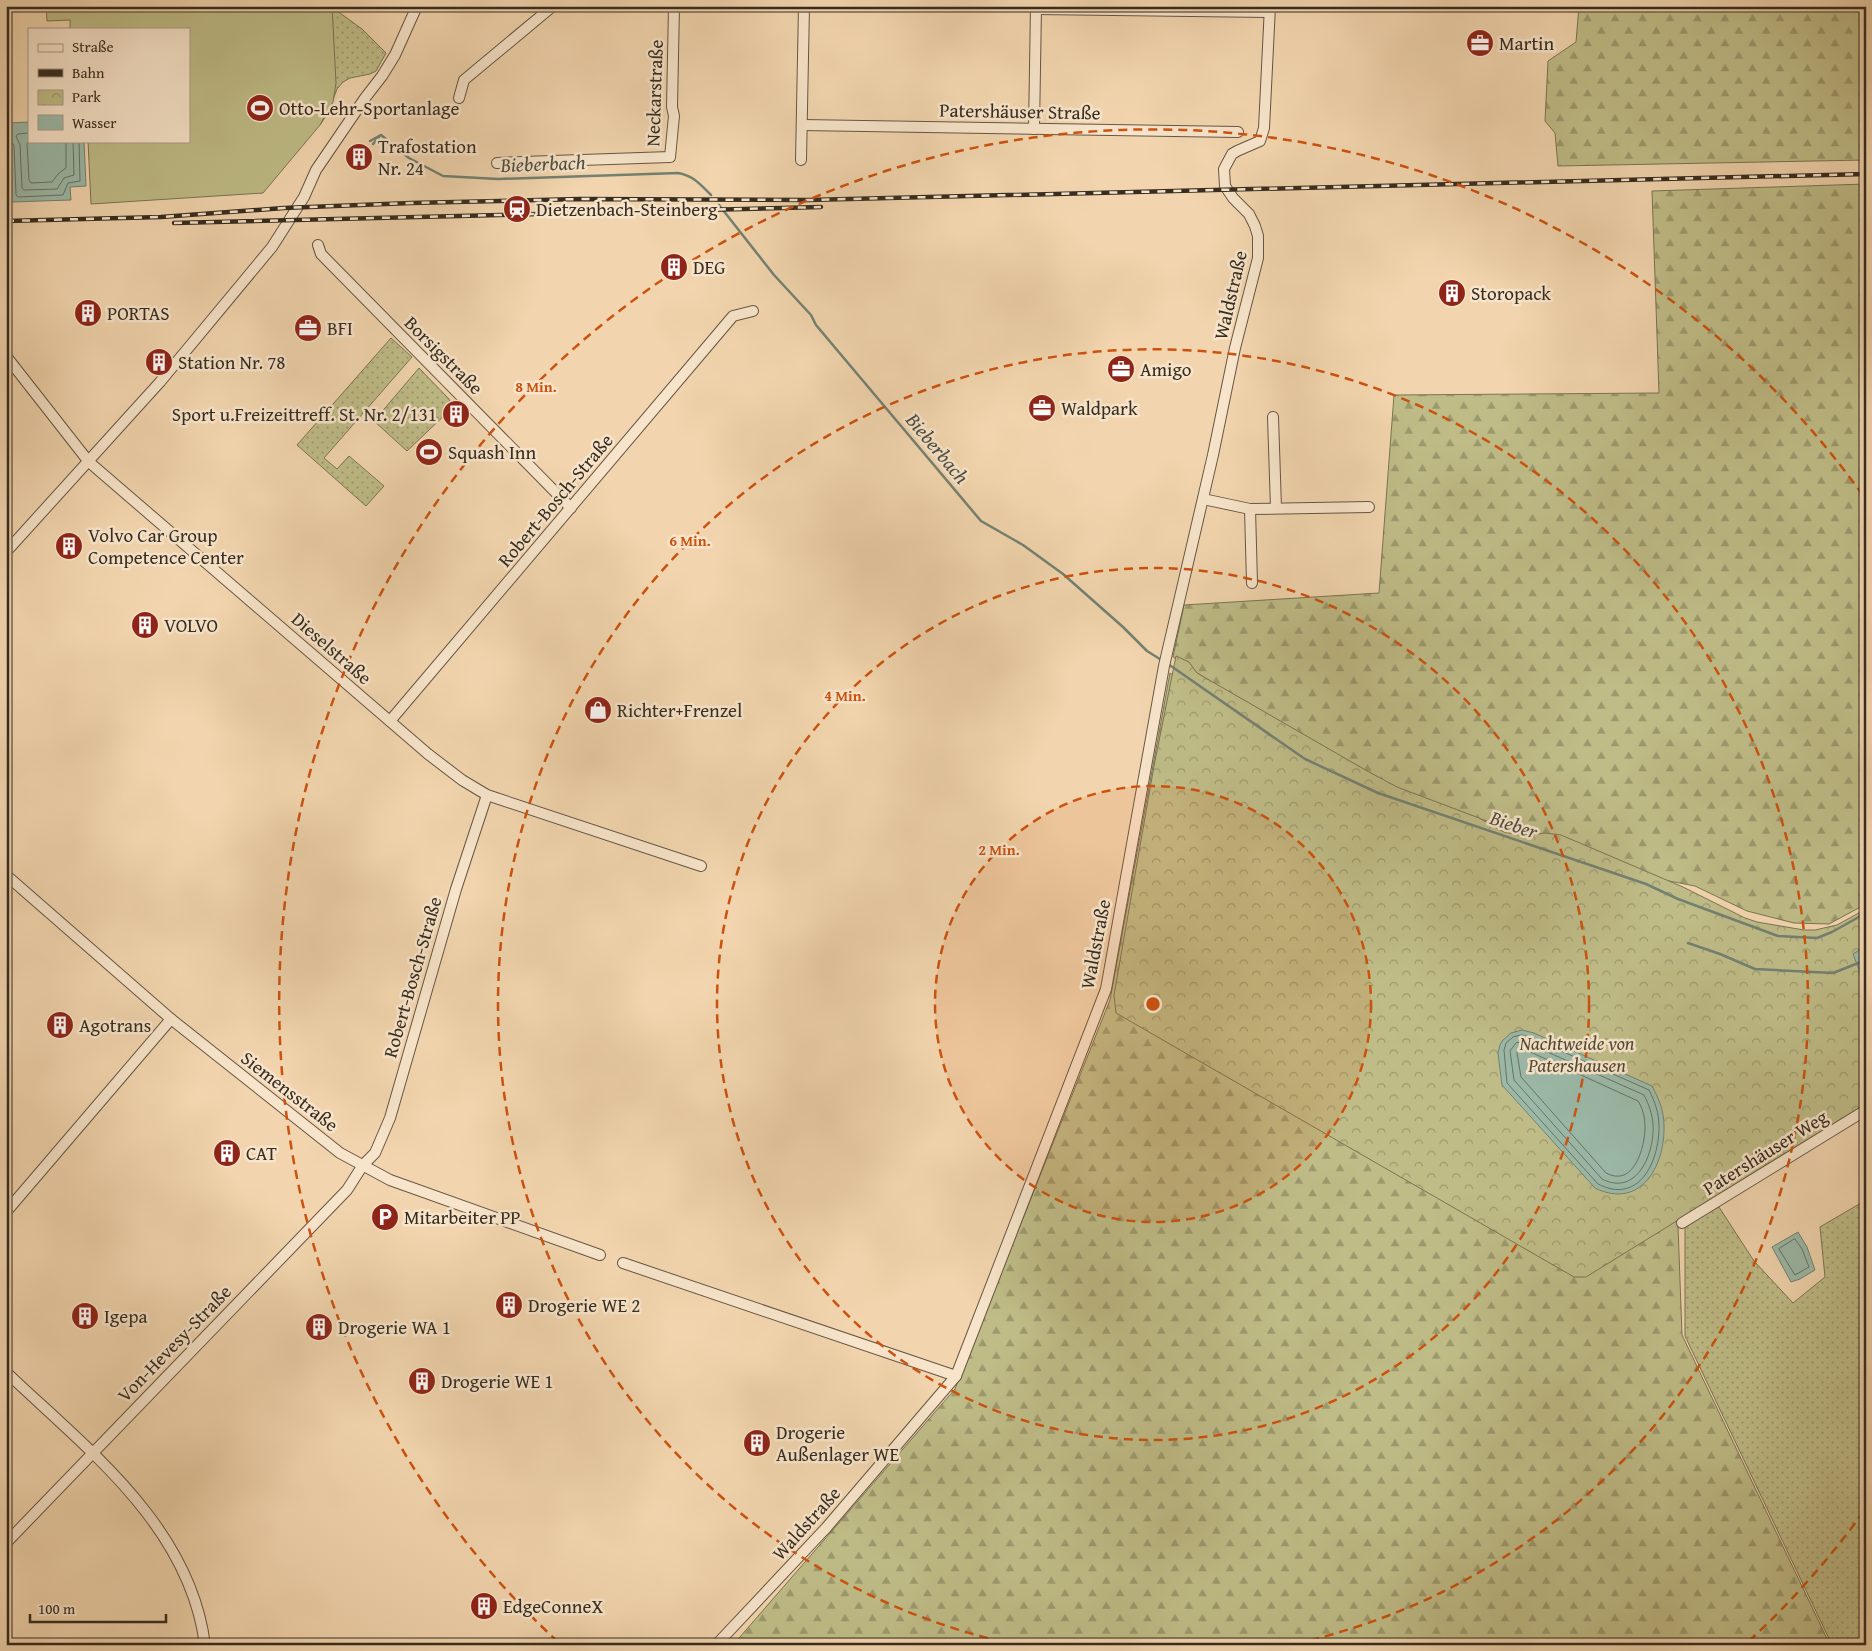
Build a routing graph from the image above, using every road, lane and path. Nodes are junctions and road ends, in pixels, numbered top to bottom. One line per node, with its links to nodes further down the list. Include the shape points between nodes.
1 (417, 6): 17 (street, via 395,55 316,170 304,197 272,247 174,367)
2 (553, 6): 7 (street, via 464,80)
3 (674, 6): 12 (street, Neckarstraße, via 674,116 670,157)
4 (804, 6): 8 (street)
5 (1036, 8): 6 (street); 9 (street)
6 (1269, 9): 18 (street, Waldstraße, via 1264,128 1260,141 1232,154 1224,169 1225,186 1255,226 1258,258)
7 (459, 98)
8 (802, 125): 9 (street, Patershäuser Straße); 11 (street)
9 (1034, 128): 10 (street, Patershäuser Straße)
10 (1238, 132)
11 (801, 160)
12 (497, 162)
13 (318, 245): 20 (street, Borsigstraße, via 322,254 347,281)
14 (753, 311): 20 (street, Robert-Bosch-Straße, via 734,316)
15 (6, 356): 17 (street, Dieselstraße)
16 (1272, 417): 21 (street)
17 (89, 462): 23 (street); 25 (street, Dieselstraße)
18 (1203, 499): 22 (street); 37 (street, Waldstraße, via 1165,661 1106,989)
19 (1369, 507): 21 (street)
20 (571, 508): 25 (street, Robert-Bosch-Straße)
21 (1276, 508): 22 (street)
22 (1250, 509): 24 (street)
23 (6, 552)
24 (1252, 583)
25 (390, 721): 26 (street, Dieselstraße, via 433,759)
26 (487, 795): 27 (street, Dieselstraße); 31 (street, Robert-Bosch-Straße, via 456,888 390,1118 375,1153)
27 (701, 866)
28 (6, 876): 29 (street, Siemensstraße)
29 (171, 1019): 31 (street, Siemensstraße, via 340,1153); 32 (street)
30 (1866, 1110): 33 (street, Patershäuser Weg)
31 (363, 1165): 34 (street, Siemensstraße, via 390,1180); 38 (street, Von-Hevesy-Straße, via 347,1190)
32 (6, 1212)
33 (1682, 1223)
34 (600, 1255)
35 (623, 1263): 37 (street)
36 (6, 1372): 38 (street)
37 (956, 1376): 41 (street, Waldstraße, via 826,1528)
38 (93, 1454): 39 (street, Von-Hevesy-Straße); 40 (street, via 148,1513 170,1547 197,1608)
39 (6, 1543)
40 (205, 1645)
41 (716, 1645)

